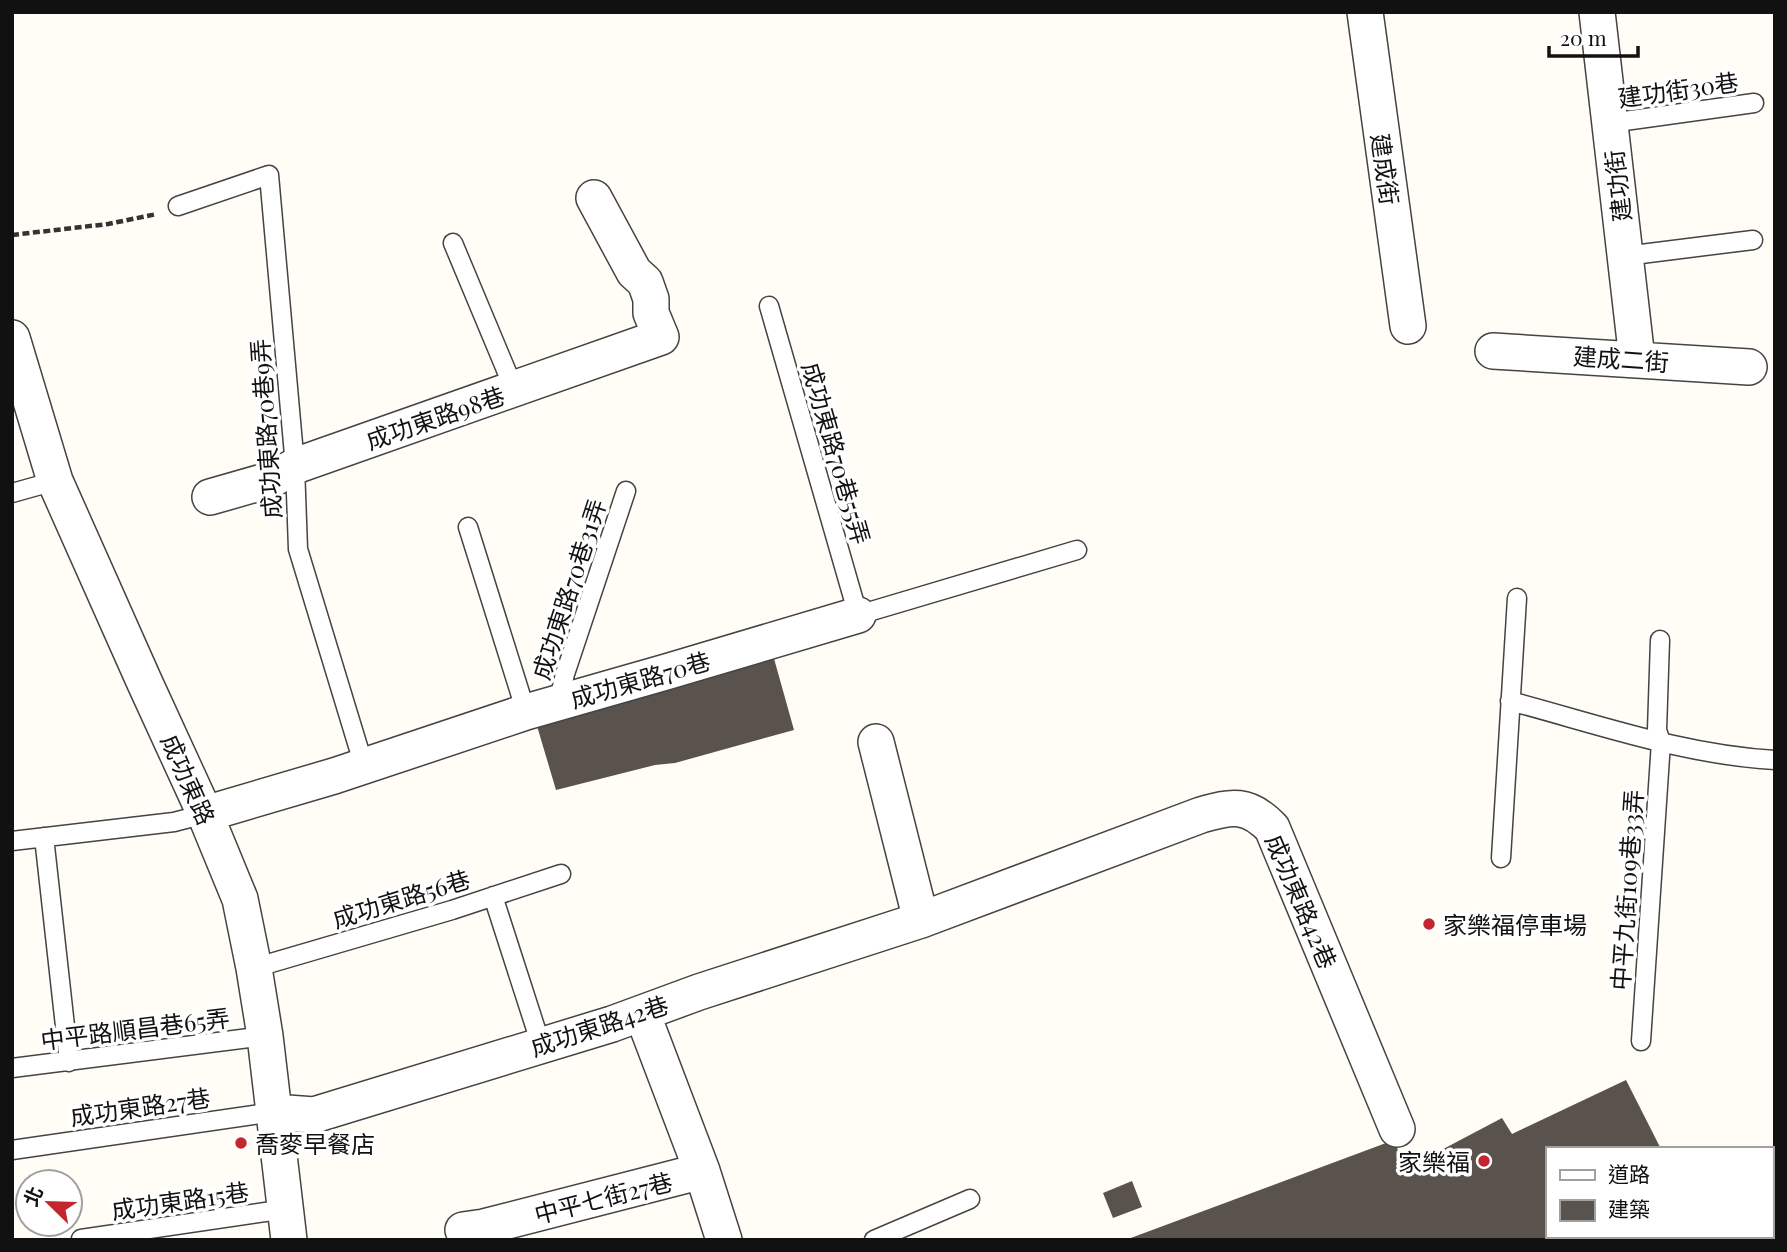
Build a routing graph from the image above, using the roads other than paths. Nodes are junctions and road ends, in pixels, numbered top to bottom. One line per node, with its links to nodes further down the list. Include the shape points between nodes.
1 (1365, 12): 11 (street, 建成街)
2 (1597, 12): 4 (street, 建功街)
3 (1754, 103): 4 (lane, 建功街30巷)
4 (1610, 123): 9 (street, 建功街)
5 (593, 198): 16 (street, 成功東路98巷, via 634,272 645,282 661,337)
6 (178, 206): 17 (lane, 成功東路70巷9弄, via 269,175)
7 (1753, 240): 9 (lane)
8 (453, 243): 16 (lane)
9 (1625, 256): 14 (street, 建功街)
10 (769, 306): 25 (lane, 成功東路70巷55弄)
11 (1408, 326)
12 (12, 338): 18 (street, 成功東路)
13 (1493, 351): 14 (street, 建成二街)
14 (1637, 359): 15 (street, 建成二街)
15 (1749, 367)
16 (514, 389): 17 (street, 成功東路98巷)
17 (295, 466): 21 (street, 成功東路98巷, via 272,479); 32 (lane, 成功東路70巷9弄, via 298,549)
18 (55, 481): 20 (lane); 33 (street, 成功東路)
19 (626, 491): 28 (lane, 成功東路70巷31弄, via 565,674)
20 (12, 493)
21 (209, 497)
22 (468, 527): 28 (lane)
23 (1077, 550): 25 (lane, 成功東路70巷)
24 (1517, 598): 27 (lane)
25 (858, 615): 28 (street, 成功東路70巷)
26 (1660, 640): 30 (lane, 中平九街109巷33弄, via 1657,730)
27 (1510, 701): 30 (lane); 36 (lane)
28 (542, 707): 32 (street, 成功東路70巷)
29 (876, 742): 39 (street)
30 (1661, 742): 31 (lane, via 1739,758); 43 (lane, 中平九街109巷33弄)
31 (1775, 760)
32 (364, 766): 33 (street, 成功東路70巷)
33 (205, 814): 34 (lane, via 174,822); 40 (street, 成功東路, via 240,899)
34 (44, 837): 35 (lane); 45 (lane)
35 (12, 841)
36 (1501, 858)
37 (561, 874): 38 (lane, 成功東路56巷)
38 (493, 896): 40 (lane, 成功東路56巷); 44 (lane)
39 (921, 920): 41 (street, 成功東路42巷); 48 (street, 成功東路42巷, via 1201,815 1245,808 1272,828 1284,852)
40 (254, 968): 42 (street, 成功東路)
41 (642, 1013): 44 (street, 成功東路42巷); 50 (street, 中平七街27巷)
42 (265, 1036): 45 (lane, 中平路順昌巷65弄); 47 (street, 成功東路)
43 (1641, 1041)
44 (541, 1045): 47 (street, 成功東路42巷, via 314,1115)
45 (69, 1062): 46 (lane, 中平路順昌巷65弄)
46 (12, 1068)
47 (274, 1112): 49 (lane, 成功東路27巷); 52 (street, 成功東路)
48 (1397, 1129)
49 (12, 1150)
50 (702, 1171): 53 (street, 中平七街27巷); 55 (street, 中平七街27巷)
51 (970, 1199): 56 (lane)
52 (287, 1224): 54 (lane, 成功東路15巷)
53 (463, 1230)
54 (80, 1239)
55 (724, 1240)
56 (874, 1240)

